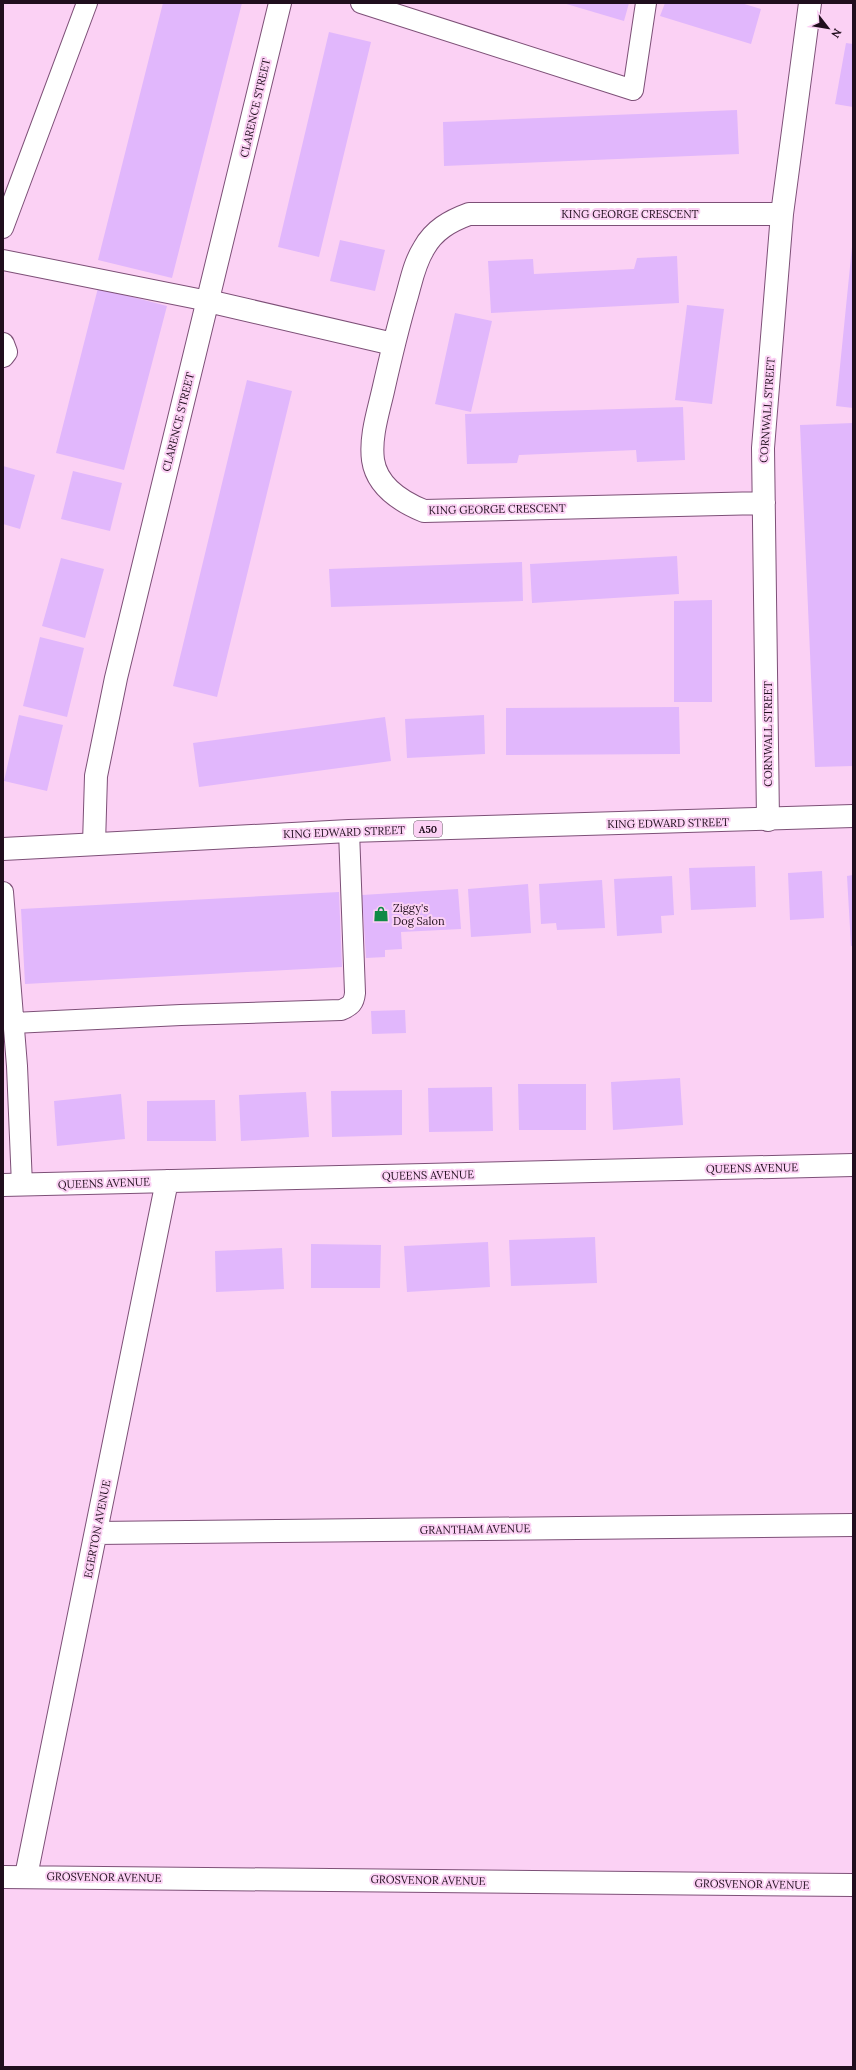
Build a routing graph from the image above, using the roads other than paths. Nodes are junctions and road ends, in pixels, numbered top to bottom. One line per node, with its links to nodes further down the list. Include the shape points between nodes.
1 (87, 3): 7 (lane)
2 (280, 3): 9 (street, CLARENCE STREET)
3 (362, 3): 4 (lane, via 633,90)
4 (646, 3)
5 (810, 3): 6 (street, CORNWALL STREET)
6 (782, 214): 11 (street, KING GEORGE CRESCENT, via 469,214 450,221 424,247 416,263); 13 (street, CORNWALL STREET, via 763,448)
7 (3, 228)
8 (3, 260): 9 (lane)
9 (208, 301): 11 (street); 17 (street, CLARENCE STREET, via 98,758)
10 (3, 344): 12 (street, via 6,352)
11 (393, 344): 13 (street, KING GEORGE CRESCENT, via 373,440 373,461 379,477 390,491 406,504 424,511)
12 (3, 356)
13 (764, 503): 15 (street, CORNWALL STREET)
14 (853, 816): 15 (street, KING EDWARD STREET / A50)
15 (768, 820): 16 (street, KING EDWARD STREET / A50)
16 (349, 831): 17 (street, KING EDWARD STREET / A50); 20 (lane, via 355,993 354,1002 349,1007 341,1010)
17 (94, 844): 18 (street, KING EDWARD STREET / A50)
18 (3, 849)
19 (3, 892): 20 (lane)
20 (14, 1023): 23 (lane, via 17,1066)
21 (853, 1165): 22 (street, QUEENS AVENUE)
22 (166, 1181): 23 (street, QUEENS AVENUE); 25 (street, EGERTON AVENUE)
23 (12, 1185)
24 (853, 1525): 25 (street, GRANTHAM AVENUE)
25 (96, 1533): 26 (street, EGERTON AVENUE)
26 (26, 1876): 27 (street, GROSVENOR AVENUE); 28 (street, GROSVENOR AVENUE)
27 (3, 1877)
28 (853, 1885)

